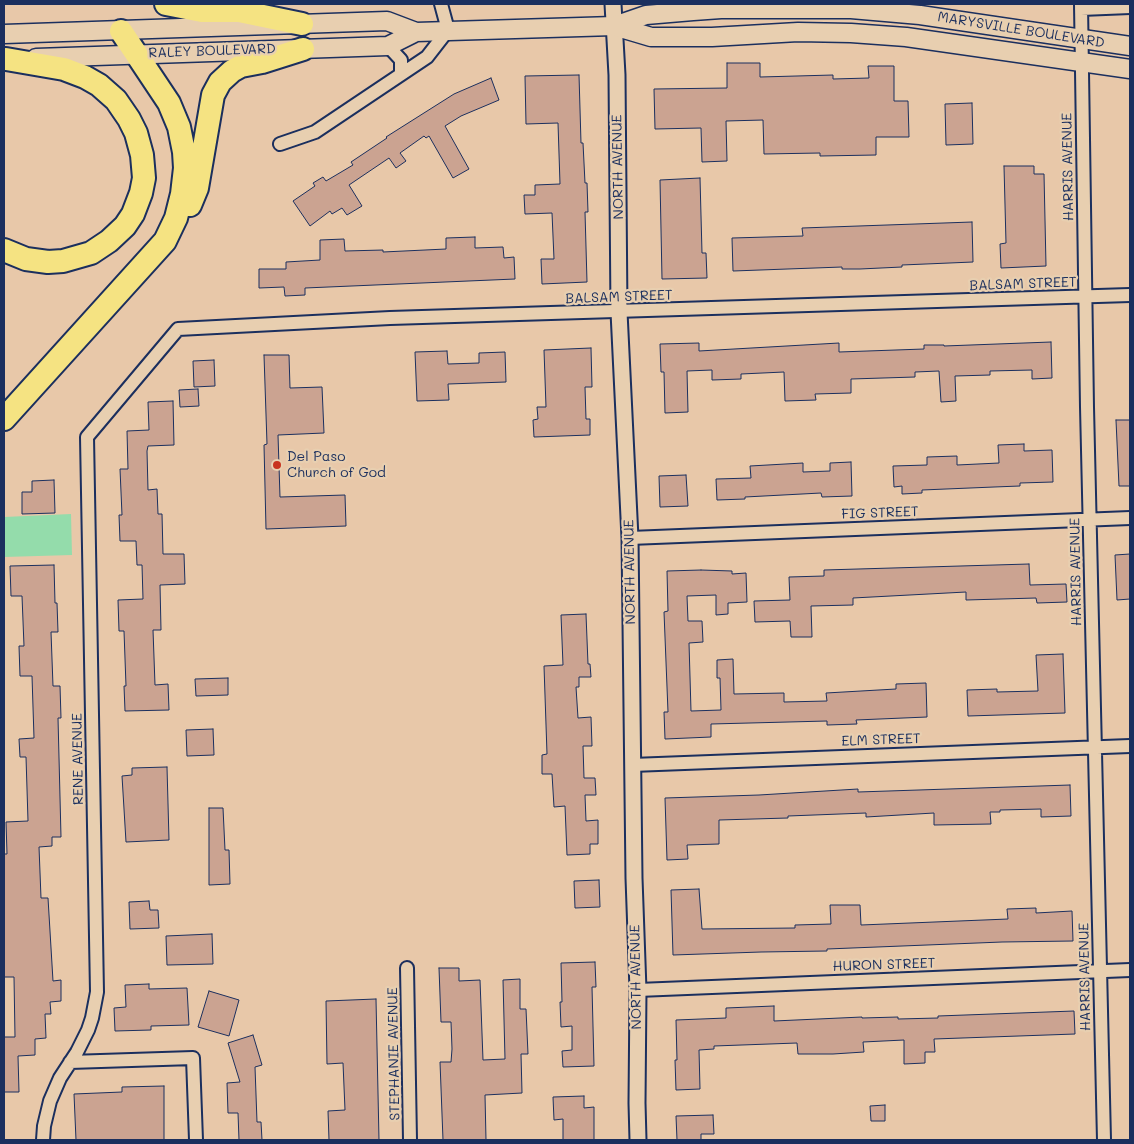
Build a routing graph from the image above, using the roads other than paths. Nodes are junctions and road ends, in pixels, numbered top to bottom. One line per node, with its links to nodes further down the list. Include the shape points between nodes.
1 (166, 4): 6 (highway, via 202,11 239,11)
2 (441, 4): 8 (street)
3 (613, 4): 7 (street, NORTH AVENUE)
4 (1081, 6): 5 (street); 12 (street, HARRIS AVENUE)
5 (1130, 7)
6 (302, 24): 9 (main road, RALEY BOULEVARD); 10 (main road, RALEY BOULEVARD, via 388,21)
7 (614, 26): 8 (main road, MARYSVILLE BOULEVARD); 12 (main road, MARYSVILLE BOULEVARD, via 646,15 851,8); 18 (main road, MARYSVILLE BOULEVARD, via 651,37 798,32 906,37); 26 (street, NORTH AVENUE)
8 (448, 30): 10 (main road, RALEY BOULEVARD); 20 (street, via 427,57)
9 (121, 31): 11 (main road, RALEY BOULEVARD); 16 (highway)
10 (416, 32): 13 (main road, RALEY BOULEVARD)
11 (7, 34)
12 (1081, 39): 14 (main road, MARYSVILLE BOULEVARD); 18 (street, HARRIS AVENUE)
13 (388, 46): 15 (main road, RALEY BOULEVARD); 20 (street, via 401,60)
14 (1130, 46)
15 (303, 49): 16 (main road, RALEY BOULEVARD); 22 (highway, via 241,66 220,82 213,96 197,188 188,209)
16 (136, 54): 17 (main road, RALEY BOULEVARD); 22 (highway, via 169,103 184,152 182,194)
17 (5, 59): 23 (highway, via 64,68 99,85 116,100 133,126 142,155 144,178 142,193 125,226 90,253 70,260 48,262 26,259)
18 (1081, 62): 19 (main road, MARYSVILLE BOULEVARD); 25 (street, HARRIS AVENUE)
19 (1130, 69)
20 (401, 74): 21 (street, via 315,132)
21 (280, 144)
22 (169, 234): 28 (highway)
23 (4, 250)
24 (1130, 295): 25 (street, BALSAM STREET)
25 (1086, 297): 26 (street, BALSAM STREET); 30 (street, HARRIS AVENUE)
26 (619, 312): 27 (street, BALSAM STREET, via 390,318 178,329); 31 (street, NORTH AVENUE)
27 (132, 382): 39 (street, RENE AVENUE, via 87,436 97,979 92,1018 78,1052)
28 (4, 419)
29 (1130, 518): 30 (street, FIG STREET)
30 (1089, 520): 31 (street, FIG STREET); 33 (street, HARRIS AVENUE)
31 (630, 538): 34 (street, NORTH AVENUE)
32 (1130, 746): 33 (street, ELM STREET)
33 (1094, 747): 34 (street, ELM STREET); 37 (street, HARRIS AVENUE)
34 (632, 765): 38 (street, NORTH AVENUE)
35 (407, 968): 42 (street, STEPHANIE AVENUE)
36 (1130, 970): 37 (street, HURON STREET)
37 (1100, 972): 38 (street, HURON STREET); 44 (street, HARRIS AVENUE)
38 (638, 990): 43 (street, NORTH AVENUE)
39 (70, 1062): 40 (street, RENE AVENUE, via 50,1101); 41 (street, via 193,1058)
40 (43, 1140)
41 (196, 1140)
42 (410, 1140)
43 (638, 1140)
44 (1104, 1140)

